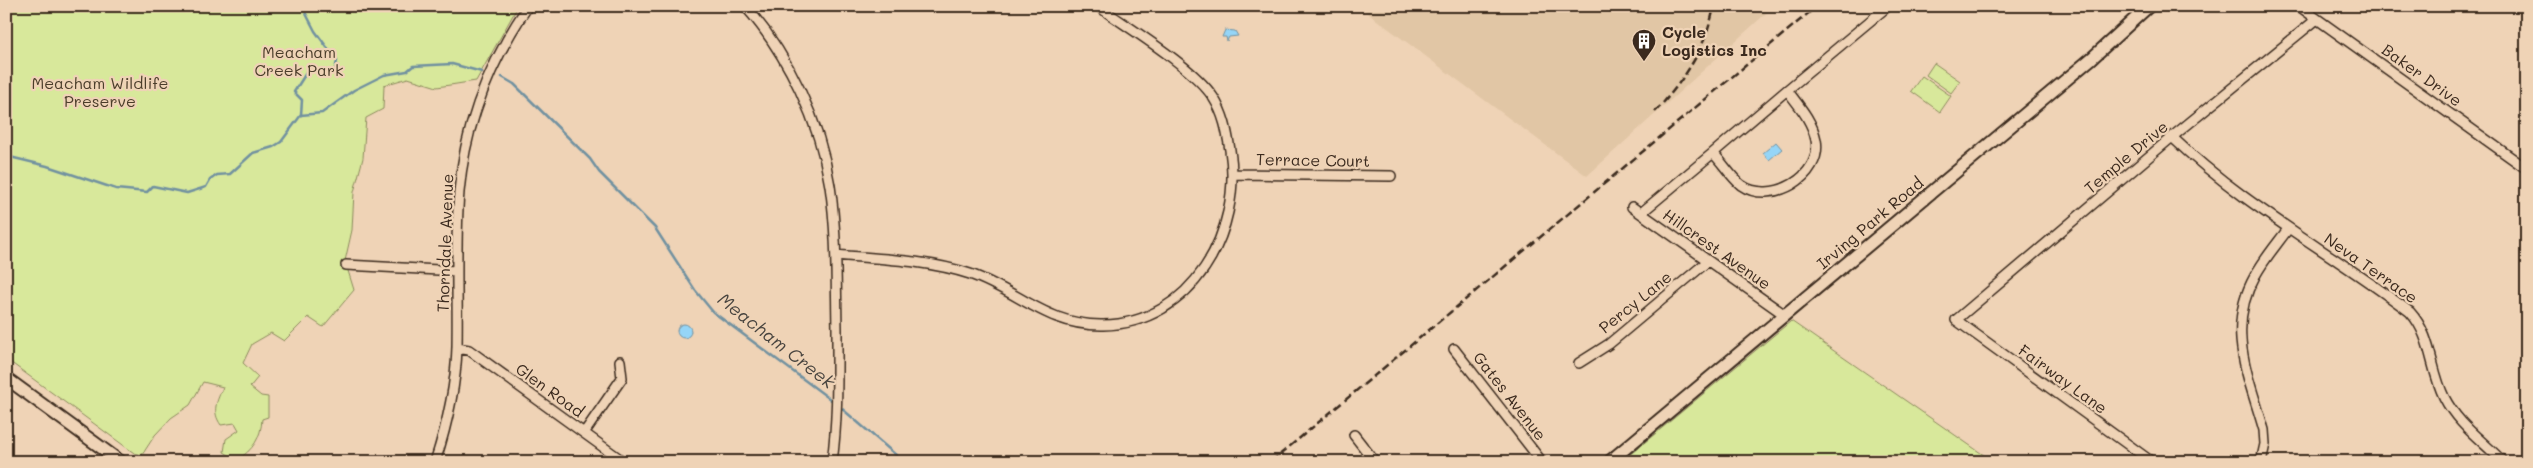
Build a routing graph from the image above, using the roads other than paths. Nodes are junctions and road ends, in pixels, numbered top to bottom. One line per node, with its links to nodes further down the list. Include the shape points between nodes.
1 (528, 6): 20 (street, Thorndale Avenue, via 494,64 468,136 459,191)
2 (745, 6): 17 (street, via 785,64 811,120 829,183)
3 (1098, 6): 12 (street, via 1188,71 1206,89 1226,123)
4 (1888, 6): 8 (street)
5 (2149, 6): 21 (main road, Irving Park Road, via 2092,58)
6 (2299, 6): 7 (street, Baker Drive)
7 (2317, 19): 9 (street, Temple Drive); 11 (street, Baker Drive)
8 (1787, 90): 10 (street); 10 (street, via 1810,122 1817,141 1814,161 1800,180 1781,190 1760,191 1741,185)
9 (2172, 137): 16 (street, Neva Terrace, via 2218,178); 22 (street, Temple Drive)
10 (1713, 153): 15 (street)
11 (2527, 169)
12 (1234, 174): 13 (street, Terrace Court); 17 (street, via 1232,202 1220,243 1208,266 1179,297 1158,311 1125,323 1078,323 1052,316 995,284 950,268 911,261)
13 (1391, 176)
14 (1632, 207): 15 (street, Hillcrest Avenue)
15 (1641, 213): 18 (street, Hillcrest Avenue)
16 (2288, 229): 38 (street, via 2248,288 2240,316 2240,345 2264,430); 39 (street, Neva Terrace, via 2416,320 2428,343 2438,382 2454,414)
17 (836, 256): 33 (street, via 837,391)
18 (1708, 261): 21 (street, Hillcrest Avenue); 26 (street, Percy Lane, via 1609,344)
19 (346, 265): 20 (street)
20 (457, 271): 23 (street, Thorndale Avenue)
21 (1785, 315): 36 (main road, Irving Park Road)
22 (1956, 320): 37 (street, Fairway Lane)
23 (457, 348): 28 (street, Glen Road, via 469,350); 31 (street, Thorndale Avenue, via 450,406)
24 (1454, 349): 35 (street, Gates Avenue)
25 (620, 361): 28 (street, via 622,378)
26 (1579, 363)
27 (6, 378): 30 (main road)
28 (584, 433): 32 (street, Glen Road)
29 (1354, 436): 34 (street)
30 (121, 462)
31 (435, 462)
32 (624, 462)
33 (832, 462)
34 (1375, 462)
35 (1542, 462)
36 (1609, 462)
37 (2152, 462)
38 (2261, 462)
39 (2503, 462)

